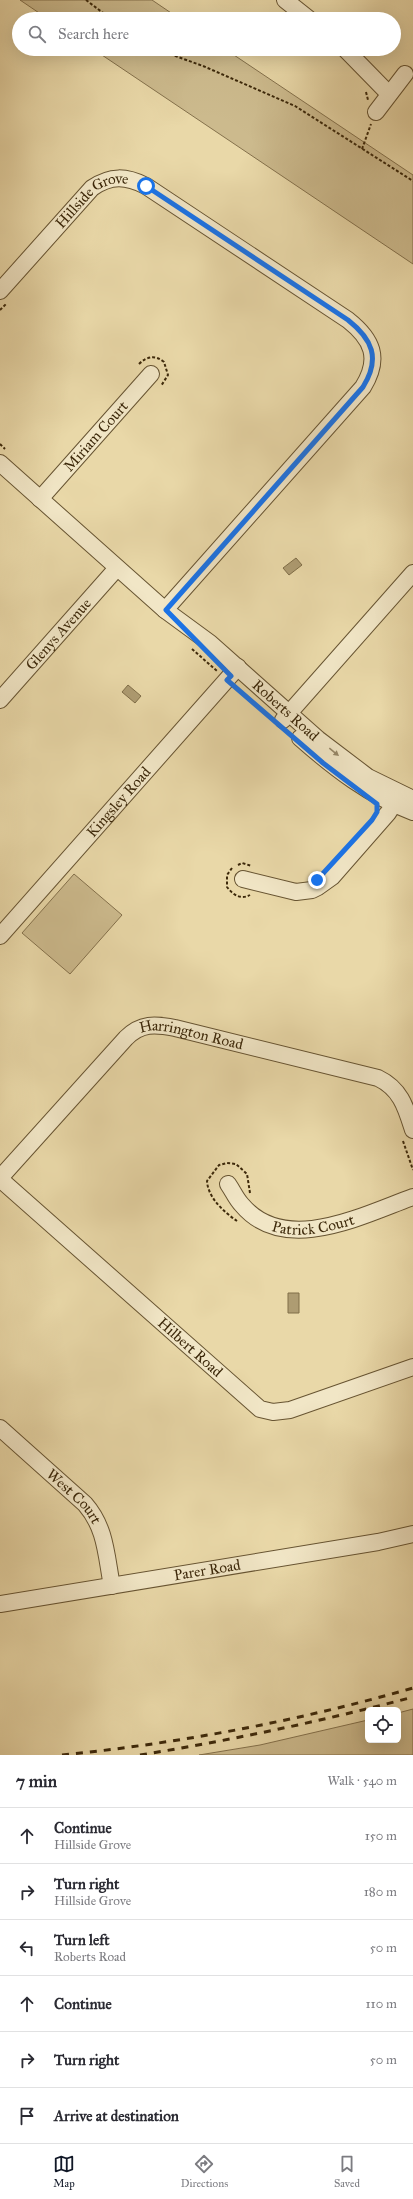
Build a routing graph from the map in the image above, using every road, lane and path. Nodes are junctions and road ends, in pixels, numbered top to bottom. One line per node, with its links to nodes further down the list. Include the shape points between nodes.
1 (86, 0): 3 (path)
2 (285, 0): 4 (street)
3 (102, 12)
4 (300, 12)
5 (175, 56): 10 (path, via 295,106)
6 (352, 56): 8 (street)
7 (405, 74): 8 (street)
8 (389, 94): 9 (street)
9 (376, 112): 10 (path)
10 (362, 149): 11 (path)
11 (413, 181)
12 (5, 295): 13 (path); 19 (street, Hillside Grove, via 92,188 106,180 124,177 146,186 348,320 366,337 372,352 372,363 370,375 363,387)
13 (0, 310)
14 (151, 374): 16 (street, Miriam Court)
15 (0, 463): 16 (street, Roberts Road)
16 (40, 498): 17 (street, Roberts Road)
17 (117, 568): 19 (street, Roberts Road); 22 (street, Glenys Avenue)
18 (413, 573): 23 (street)
19 (166, 610): 21 (street, Roberts Road, via 210,644)
20 (189, 646): 21 (path)
21 (232, 674): 23 (street, Roberts Road); 23 (path); 29 (street, Kingsley Road)
22 (0, 700)
23 (281, 717): 24 (street, Roberts Road, via 318,739 356,769)
24 (403, 799): 25 (street, Roberts Road); 27 (street, via 332,877 318,887 306,892 296,892)
25 (413, 812)
26 (256, 869): 28 (path, via 242,863 230,870 227,875 228,887 236,896)
27 (242, 879)
28 (252, 894)
29 (0, 936)
30 (407, 1132): 31 (path); 32 (street, Harrington Road, via 406,1108 398,1093 378,1078 175,1028 150,1025 140,1027 126,1038)
31 (413, 1170)
32 (0, 1178): 37 (street, Hilbert Road, via 260,1410 290,1410)
33 (228, 1184): 34 (street, Patrick Court, via 242,1205 254,1216 270,1225 288,1230 331,1226)
34 (413, 1197)
35 (253, 1198): 36 (path, via 247,1174 236,1164 219,1165 207,1181 212,1198 227,1214)
36 (243, 1225)
37 (413, 1367)
38 (0, 1428): 40 (street, West Court, via 84,1504 96,1519 102,1531)
39 (413, 1534): 40 (street, Parer Road)
40 (112, 1586): 41 (street, Parer Road)
41 (0, 1604)

